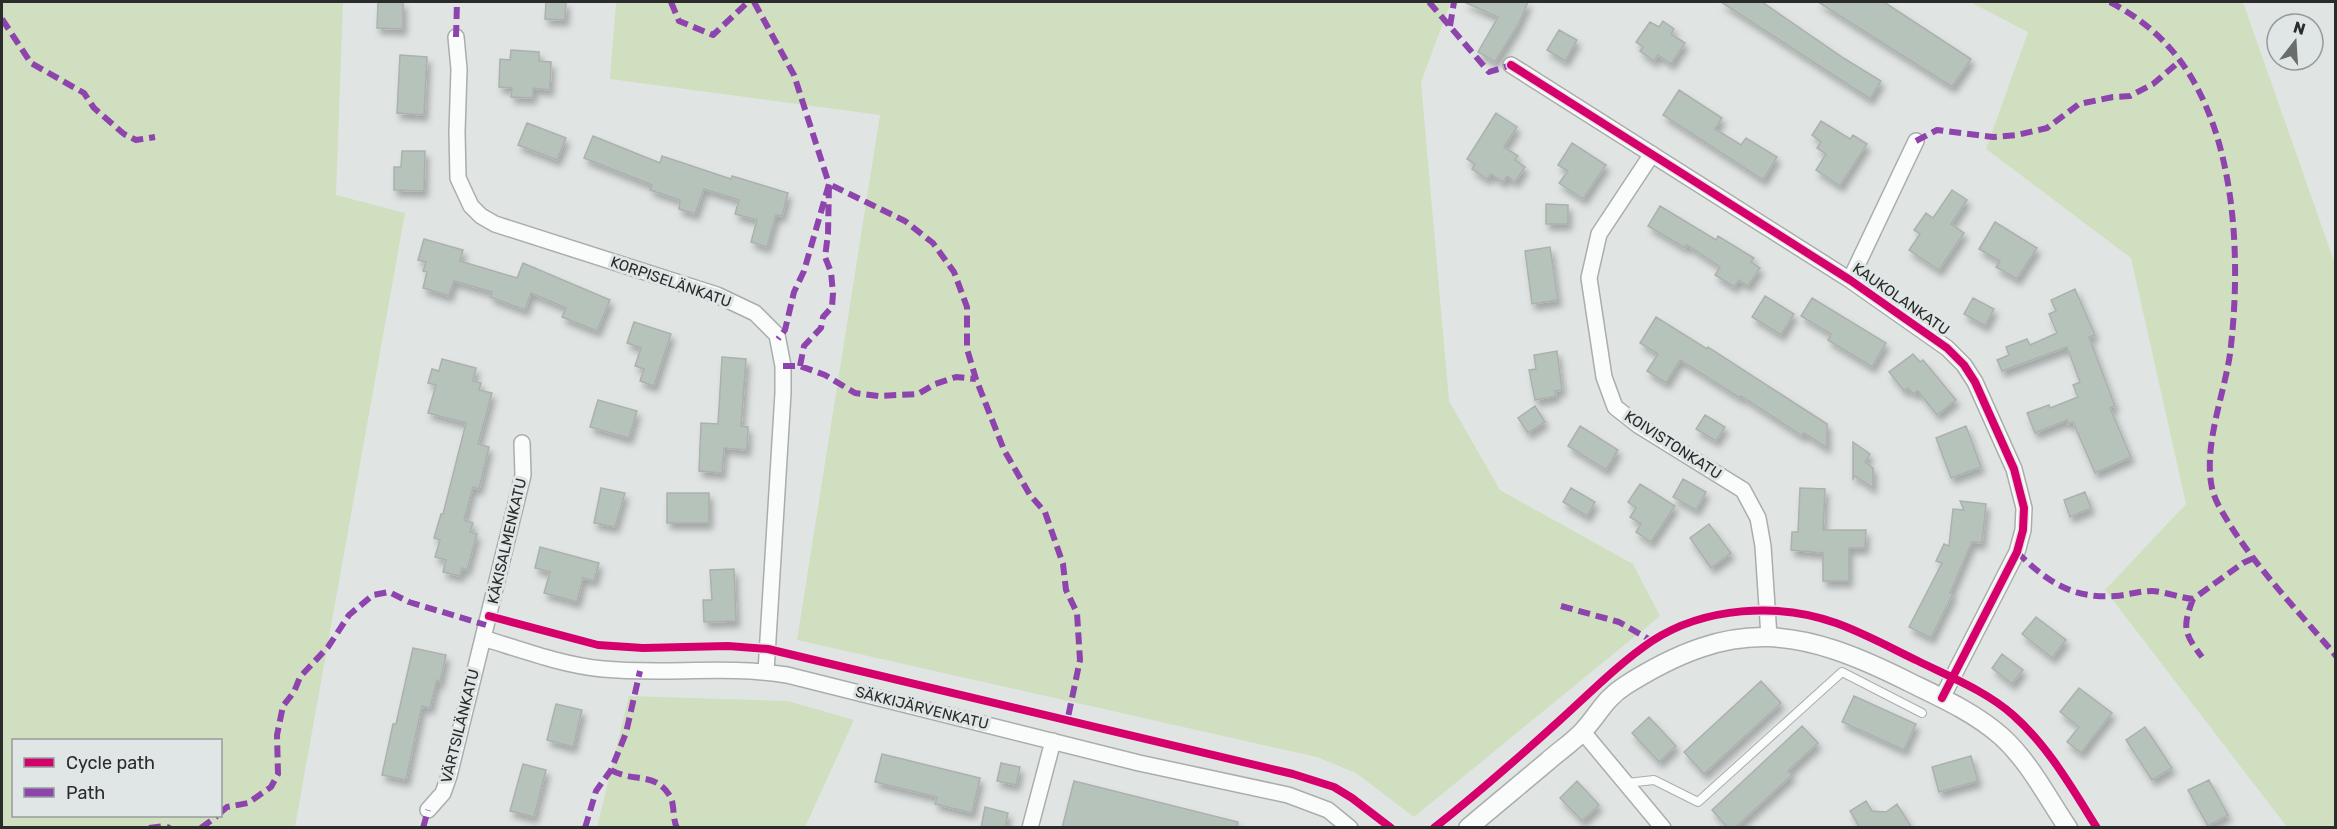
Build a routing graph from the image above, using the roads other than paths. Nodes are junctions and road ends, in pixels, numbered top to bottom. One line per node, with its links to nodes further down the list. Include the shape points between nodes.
1 (456, 37): 9 (street, KORPISELÄNKATU, via 458,178 471,206 481,216 538,239 717,295 755,313 777,335 783,393)
2 (1511, 65): 4 (street, KAUKOLANKATU)
3 (1916, 141): 5 (street)
4 (1652, 154): 5 (street, KAUKOLANKATU); 7 (street, KOIVISTONKATU, via 1599,234 1589,278 1604,377 1615,407 1743,490 1758,518 1764,546)
5 (1850, 280): 10 (street, KAUKOLANKATU, via 1924,330 1964,365 2000,435 2020,490 2023,519 2017,552)
6 (522, 443): 8 (street, KÄKISALMENKATU, via 523,475)
7 (1769, 637): 10 (street, via 1842,651); 12 (street, via 1728,640 1682,654 1604,702)
8 (483, 638): 9 (street, SÄKKIJÄRVENKATU, via 566,663 603,669); 15 (street, VÄRTSILÄNKATU, via 449,776)
9 (766, 672): 13 (street, SÄKKIJÄRVENKATU)
10 (1942, 698): 20 (street, via 2001,736 2022,759)
11 (1922, 713): 14 (lane, via 1842,672 1698,802 1654,780)
12 (1583, 732): 14 (street); 18 (street)
13 (1053, 741): 16 (street); 17 (street, SÄKKIJÄRVENKATU, via 1288,795 1329,810)
14 (1626, 783): 19 (street)
15 (428, 810)
16 (1030, 828)
17 (1350, 828)
18 (1468, 828)
19 (1663, 828)
20 (2068, 828)

